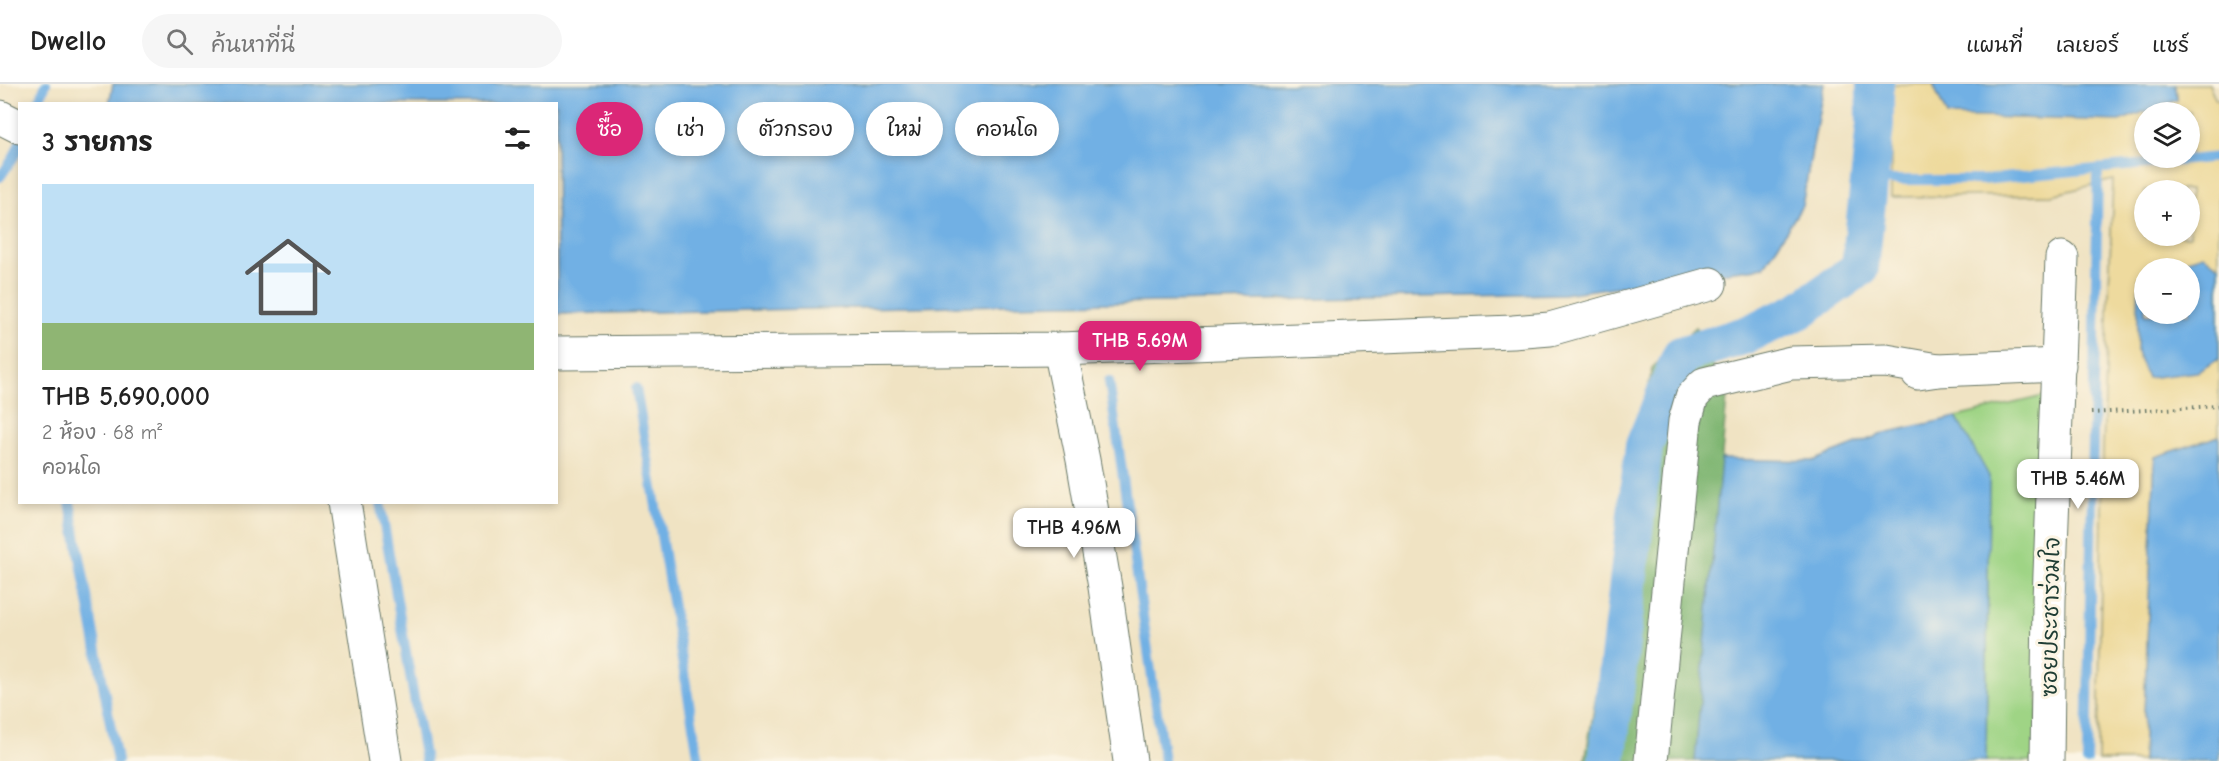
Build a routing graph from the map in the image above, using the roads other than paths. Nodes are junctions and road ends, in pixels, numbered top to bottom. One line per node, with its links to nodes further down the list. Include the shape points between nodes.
1 (0, 117): 2 (street)
2 (18, 126)
3 (2062, 258): 7 (street, ซอยประชาร่วมใจ)
4 (1710, 284): 5 (street, via 1550,329)
5 (1060, 349): 6 (street); 10 (street, via 1105,587)
6 (558, 353)
7 (2059, 366): 11 (street, via 1938,370 1886,361 1802,362 1704,384 1692,397 1685,421); 12 (street, ซอยประชาร่วมใจ)
8 (344, 504): 9 (street)
9 (385, 761)
10 (1130, 761)
11 (1651, 761)
12 (2047, 761)

